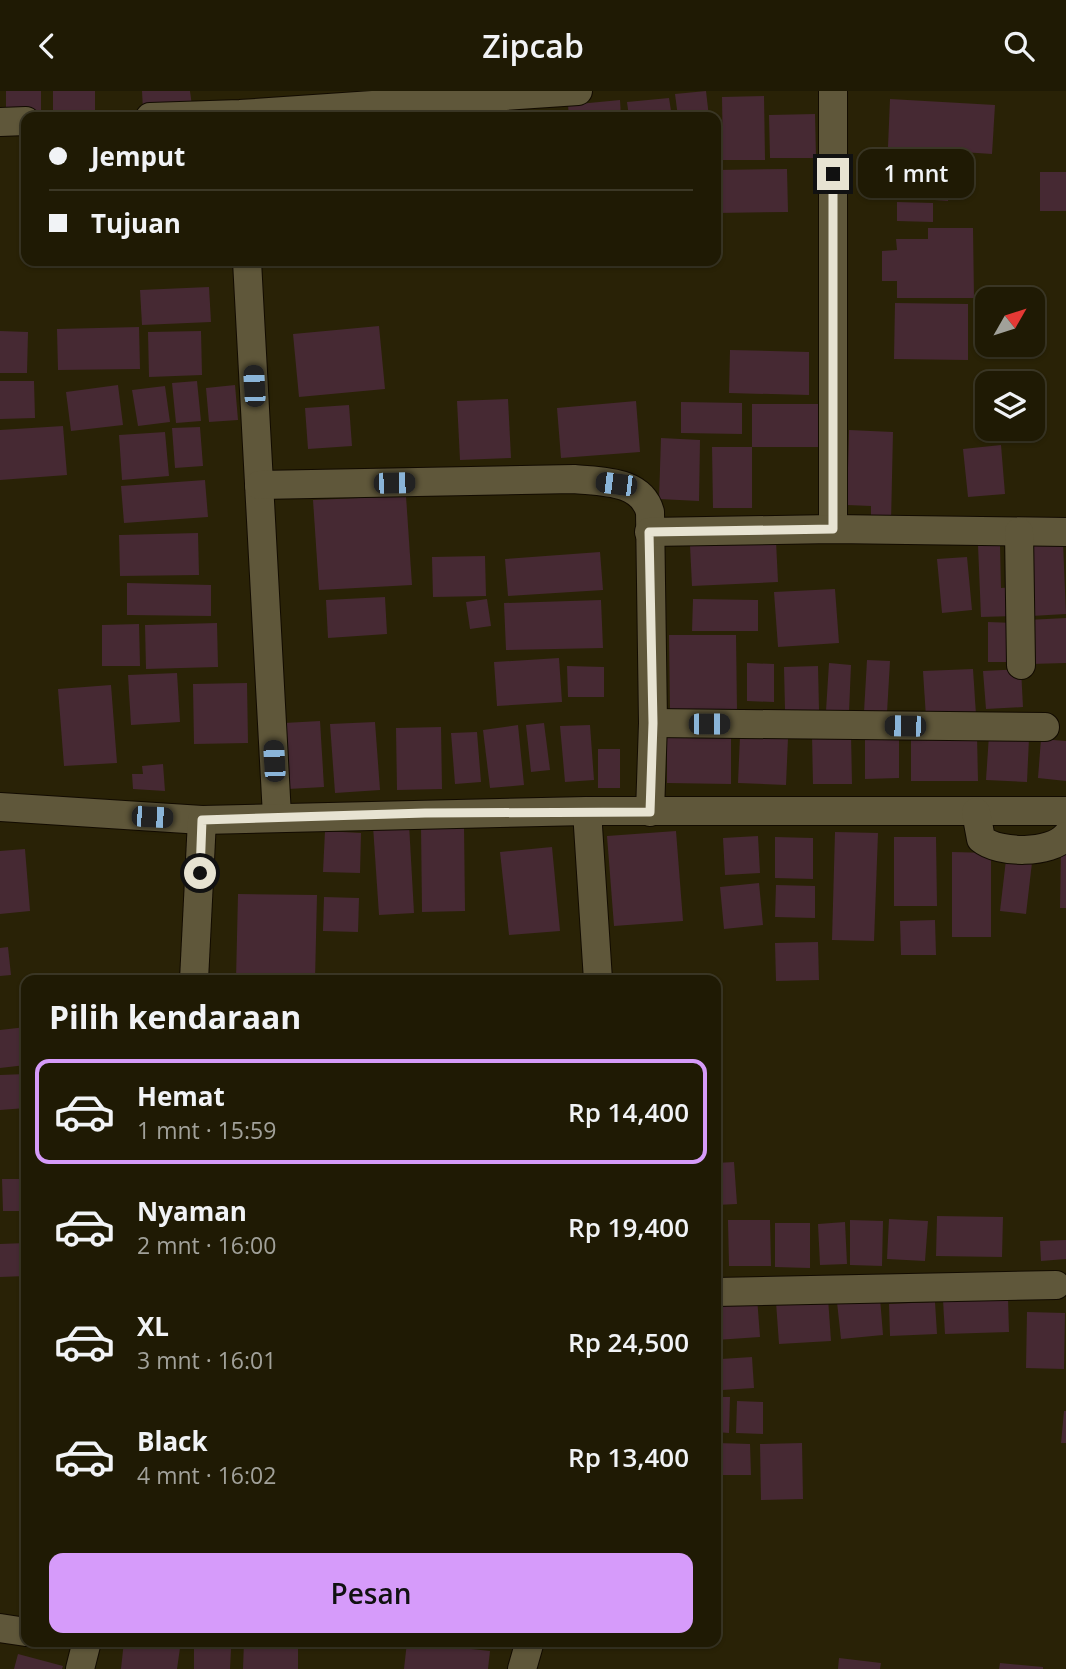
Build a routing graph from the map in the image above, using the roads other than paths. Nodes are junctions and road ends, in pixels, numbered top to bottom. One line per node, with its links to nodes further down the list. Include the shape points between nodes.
1 (578, 91): 3 (street)
2 (833, 91): 9 (street)
3 (240, 108): 4 (street)
4 (200, 112)
5 (21, 121): 6 (street)
6 (0, 122)
7 (247, 266): 8 (street)
8 (259, 485): 10 (street, via 574,479 616,484 646,498); 21 (street)
9 (833, 529): 10 (street); 11 (street)
10 (649, 532): 14 (street)
11 (1019, 532): 12 (street); 13 (street)
12 (1066, 532)
13 (1021, 665)
14 (653, 723): 15 (street); 20 (street)
15 (1045, 727)
16 (0, 807): 22 (street)
17 (587, 811): 20 (street); 21 (street); 25 (street)
18 (976, 811): 19 (street); 20 (street); 23 (street, via 981,839 997,847 1039,848 1056,845)
19 (1066, 811)
20 (650, 812)
21 (277, 816): 22 (street)
22 (202, 820): 24 (street)
23 (1066, 836)
24 (194, 975)
25 (598, 975)
26 (1056, 1285): 27 (street)
27 (721, 1291)
28 (0, 1629): 29 (street)
29 (21, 1631)
30 (86, 1647): 32 (street)
31 (528, 1647): 33 (street)
32 (80, 1669)
33 (522, 1669)

